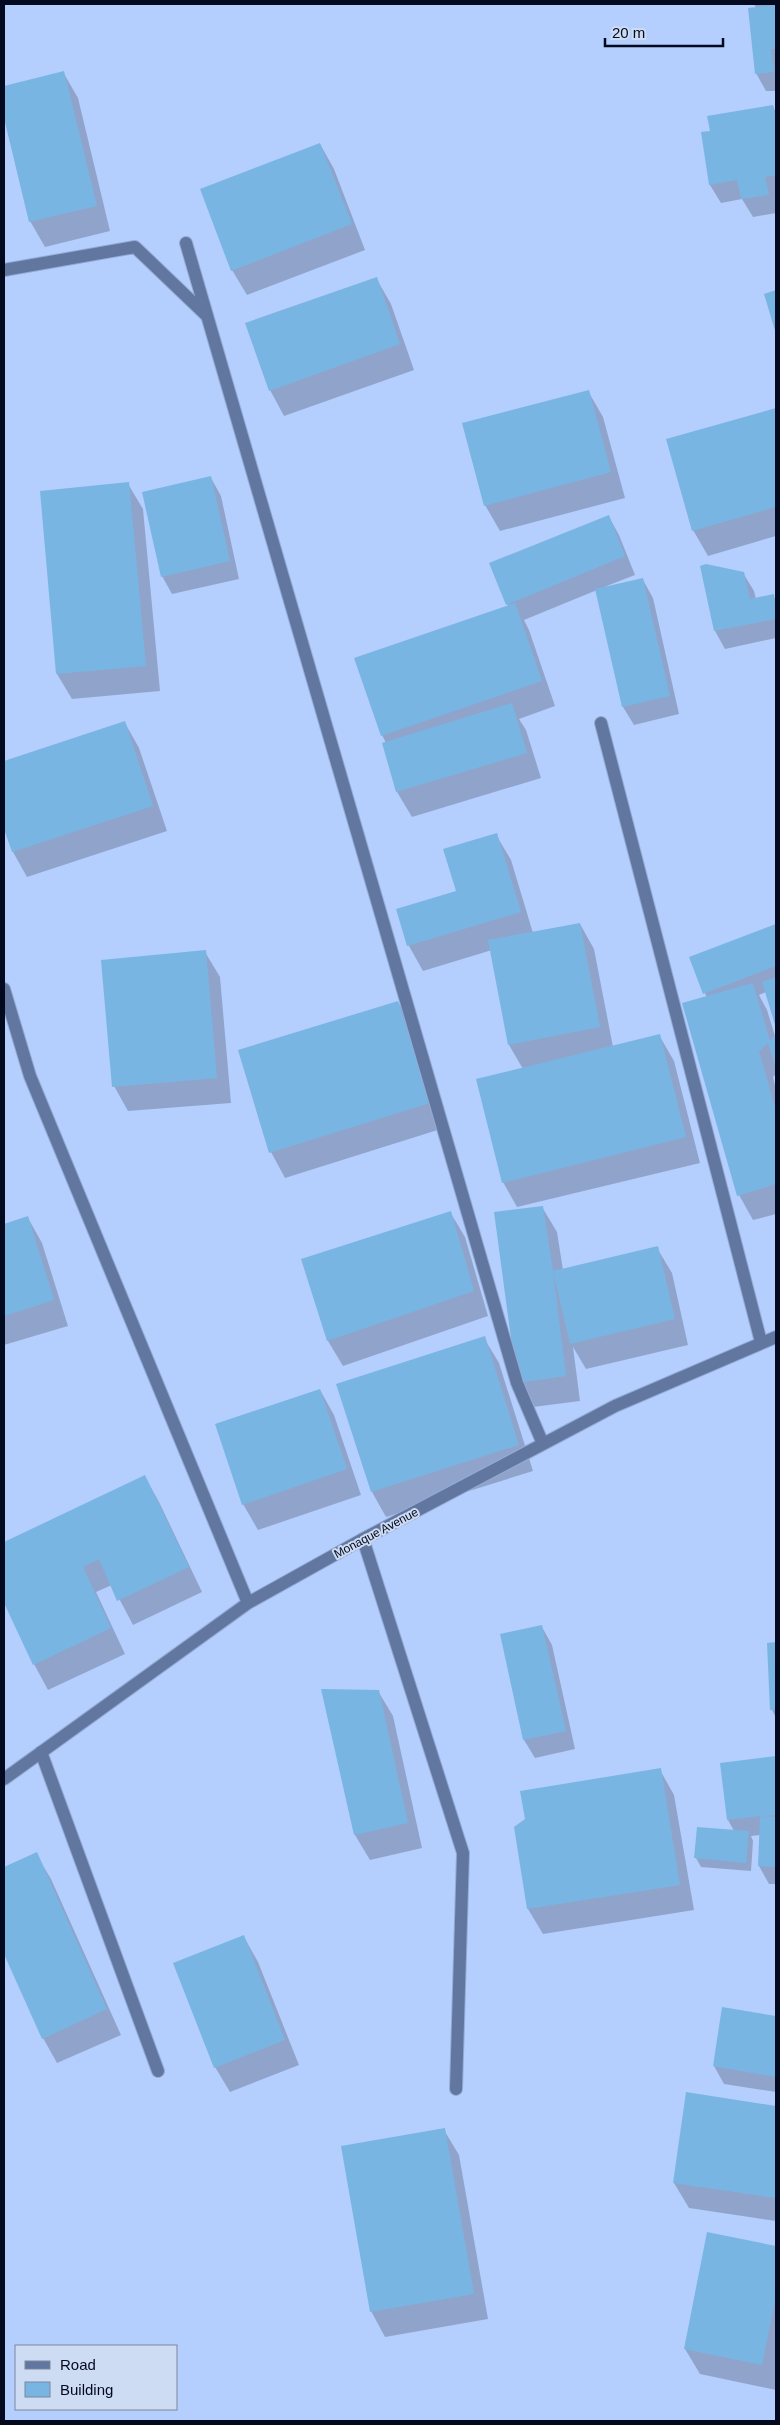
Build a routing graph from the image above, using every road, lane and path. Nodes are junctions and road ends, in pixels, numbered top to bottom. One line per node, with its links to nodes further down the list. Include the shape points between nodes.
1 (186, 243): 3 (street)
2 (4, 270): 3 (street, via 135,247)
3 (208, 317): 8 (street, via 515,1373)
4 (601, 723): 7 (street)
5 (4, 988): 10 (street, via 30,1076)
6 (776, 1337): 7 (street, Monaque Avenue)
7 (761, 1342): 8 (street, Monaque Avenue, via 615,1406)
8 (543, 1444): 9 (street, Monaque Avenue)
9 (363, 1539): 10 (street, Monaque Avenue); 14 (street, via 463,1853)
10 (248, 1603): 11 (street, Monaque Avenue)
11 (41, 1752): 12 (street, Monaque Avenue); 13 (street)
12 (4, 1779)
13 (158, 2071)
14 (456, 2089)

